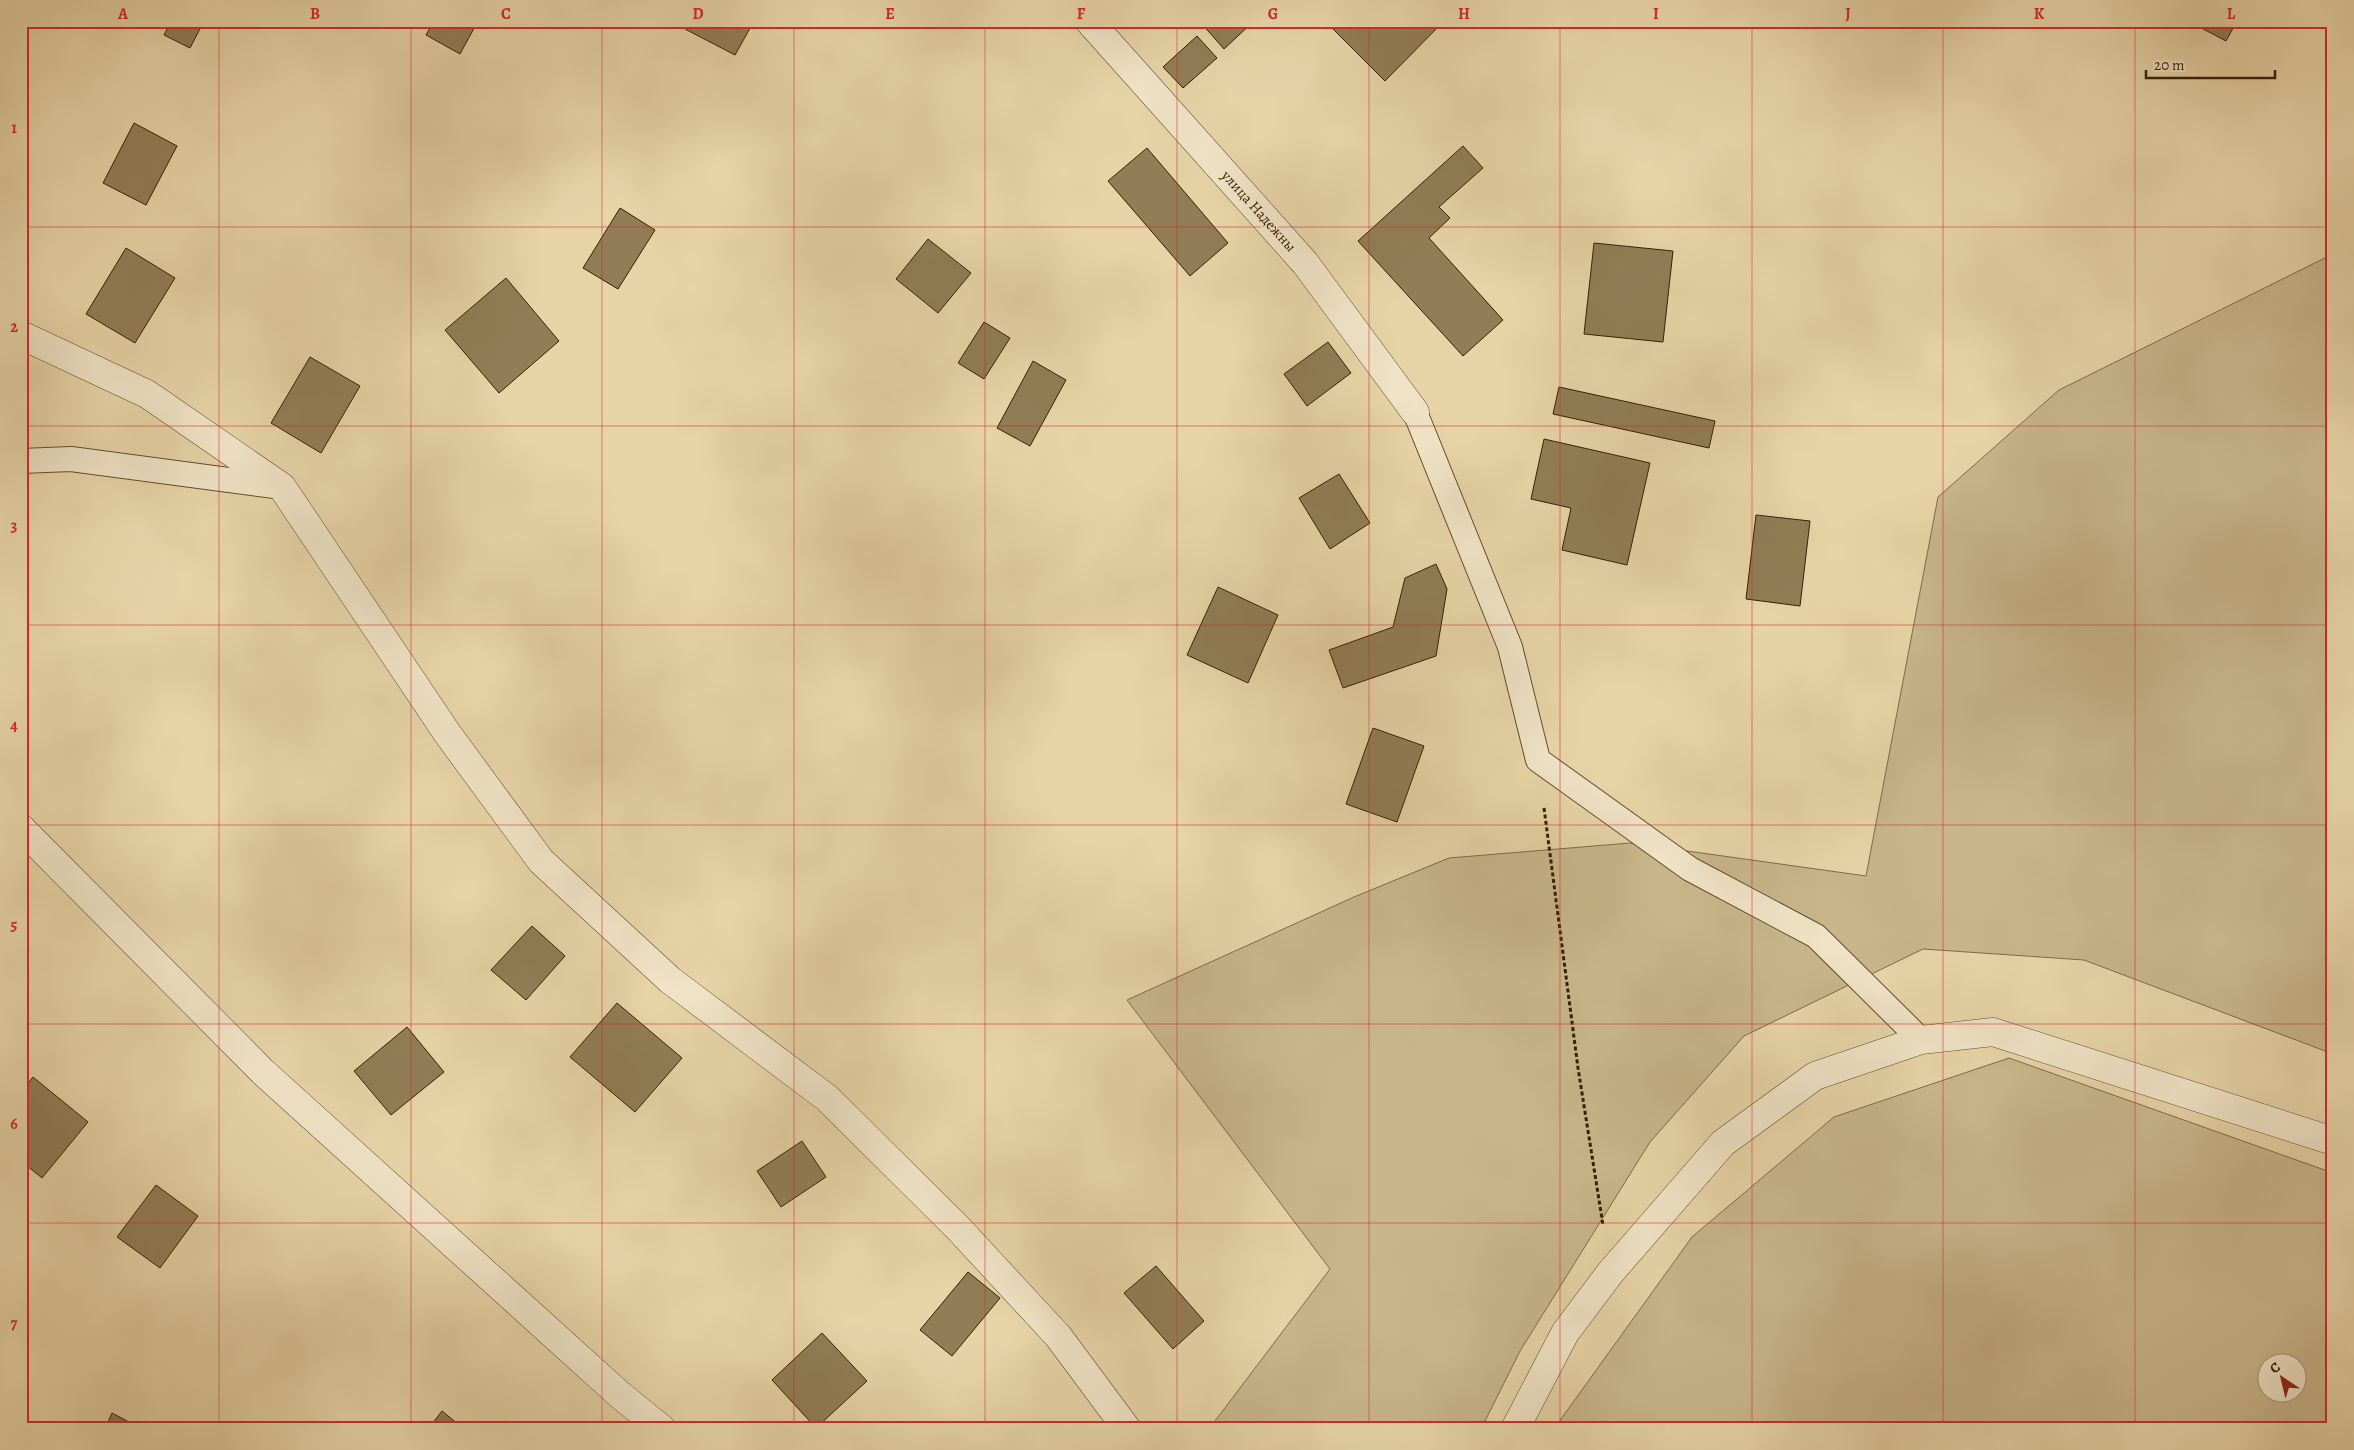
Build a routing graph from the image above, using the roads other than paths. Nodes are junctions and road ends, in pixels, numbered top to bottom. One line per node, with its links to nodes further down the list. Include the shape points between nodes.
1 (1089, 21): 3 (street, улица Надежны, via 1305,263)
2 (21, 335): 5 (street, via 147,394)
3 (1415, 412): 7 (lane, via 1510,647 1538,760 1690,869 1816,936)
4 (21, 461): 5 (lane, via 71,459)
5 (282, 487): 10 (street, via 448,733 541,861 670,980 827,1098 958,1228 1058,1336)
6 (21, 828): 9 (street, via 263,1072)
7 (1921, 1040): 8 (street, via 1994,1032); 11 (street, via 1815,1076 1723,1143 1610,1273 1565,1333)
8 (2333, 1141)
9 (662, 1429)
10 (1127, 1429)
11 (1515, 1429)

